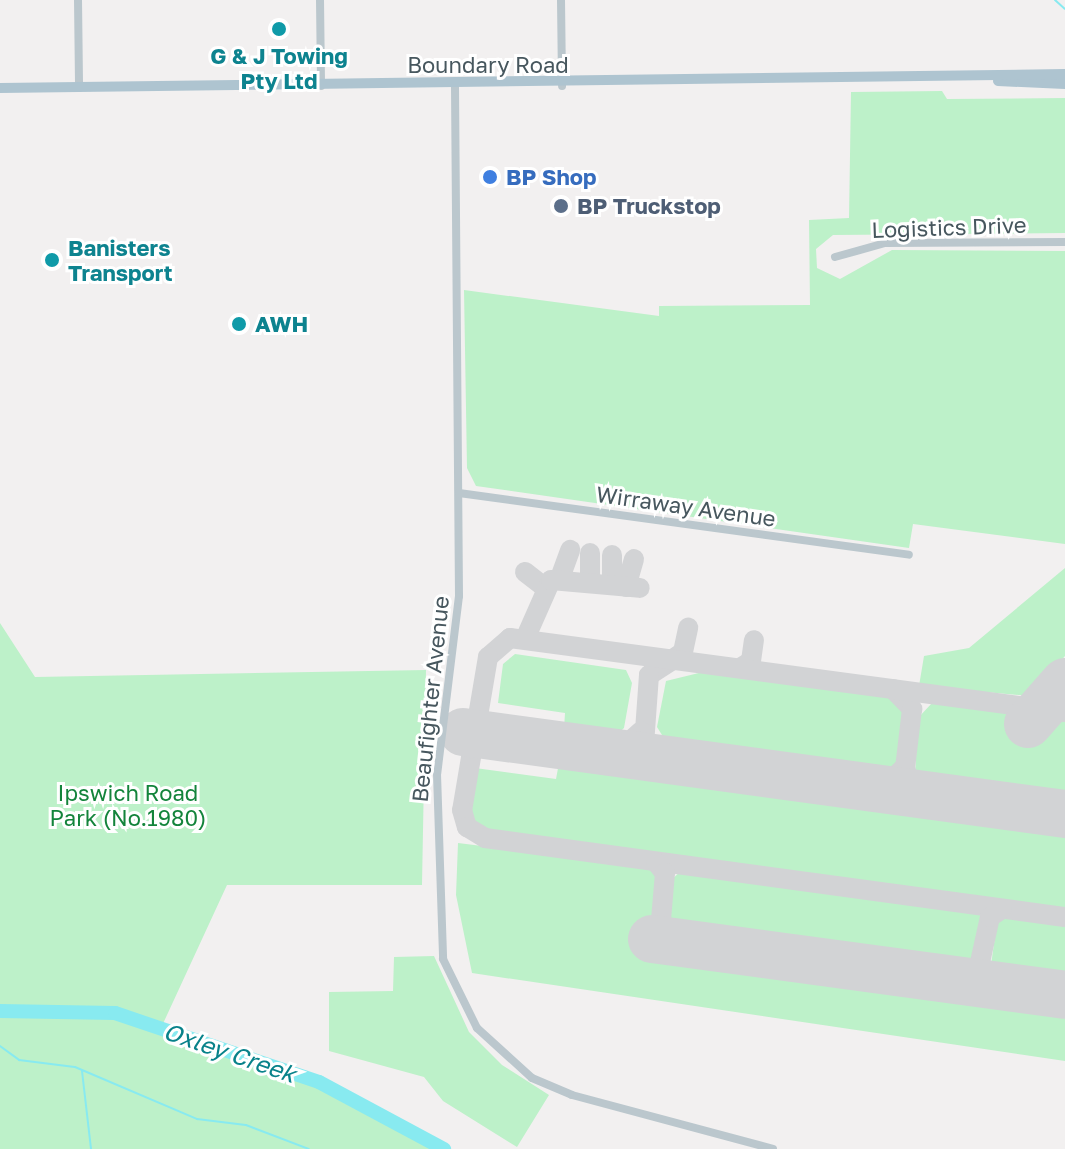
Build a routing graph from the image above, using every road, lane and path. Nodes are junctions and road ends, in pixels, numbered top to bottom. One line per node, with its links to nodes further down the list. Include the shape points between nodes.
1 (78, 0): 11 (street)
2 (320, 0): 7 (street)
3 (561, 0): 8 (street)
4 (1065, 74): 5 (main road, Boundary Road)
5 (976, 78): 6 (main road, Boundary Road); 8 (main road, Boundary Road)
6 (1065, 84)
7 (321, 86): 9 (main road, Boundary Road); 11 (main road, Boundary Road)
8 (562, 86): 9 (main road, Boundary Road)
9 (455, 87): 14 (street, Beaufighter Avenue)
10 (0, 88): 11 (main road, Boundary Road)
11 (79, 88)
12 (1065, 242): 13 (street, Logistics Drive, via 885,243)
13 (835, 257)
14 (459, 493): 15 (street, Wirraway Avenue); 16 (street, Beaufighter Avenue, via 458,617 436,800 438,930 457,996 499,1054 547,1086)
15 (909, 555)
16 (773, 1149)

